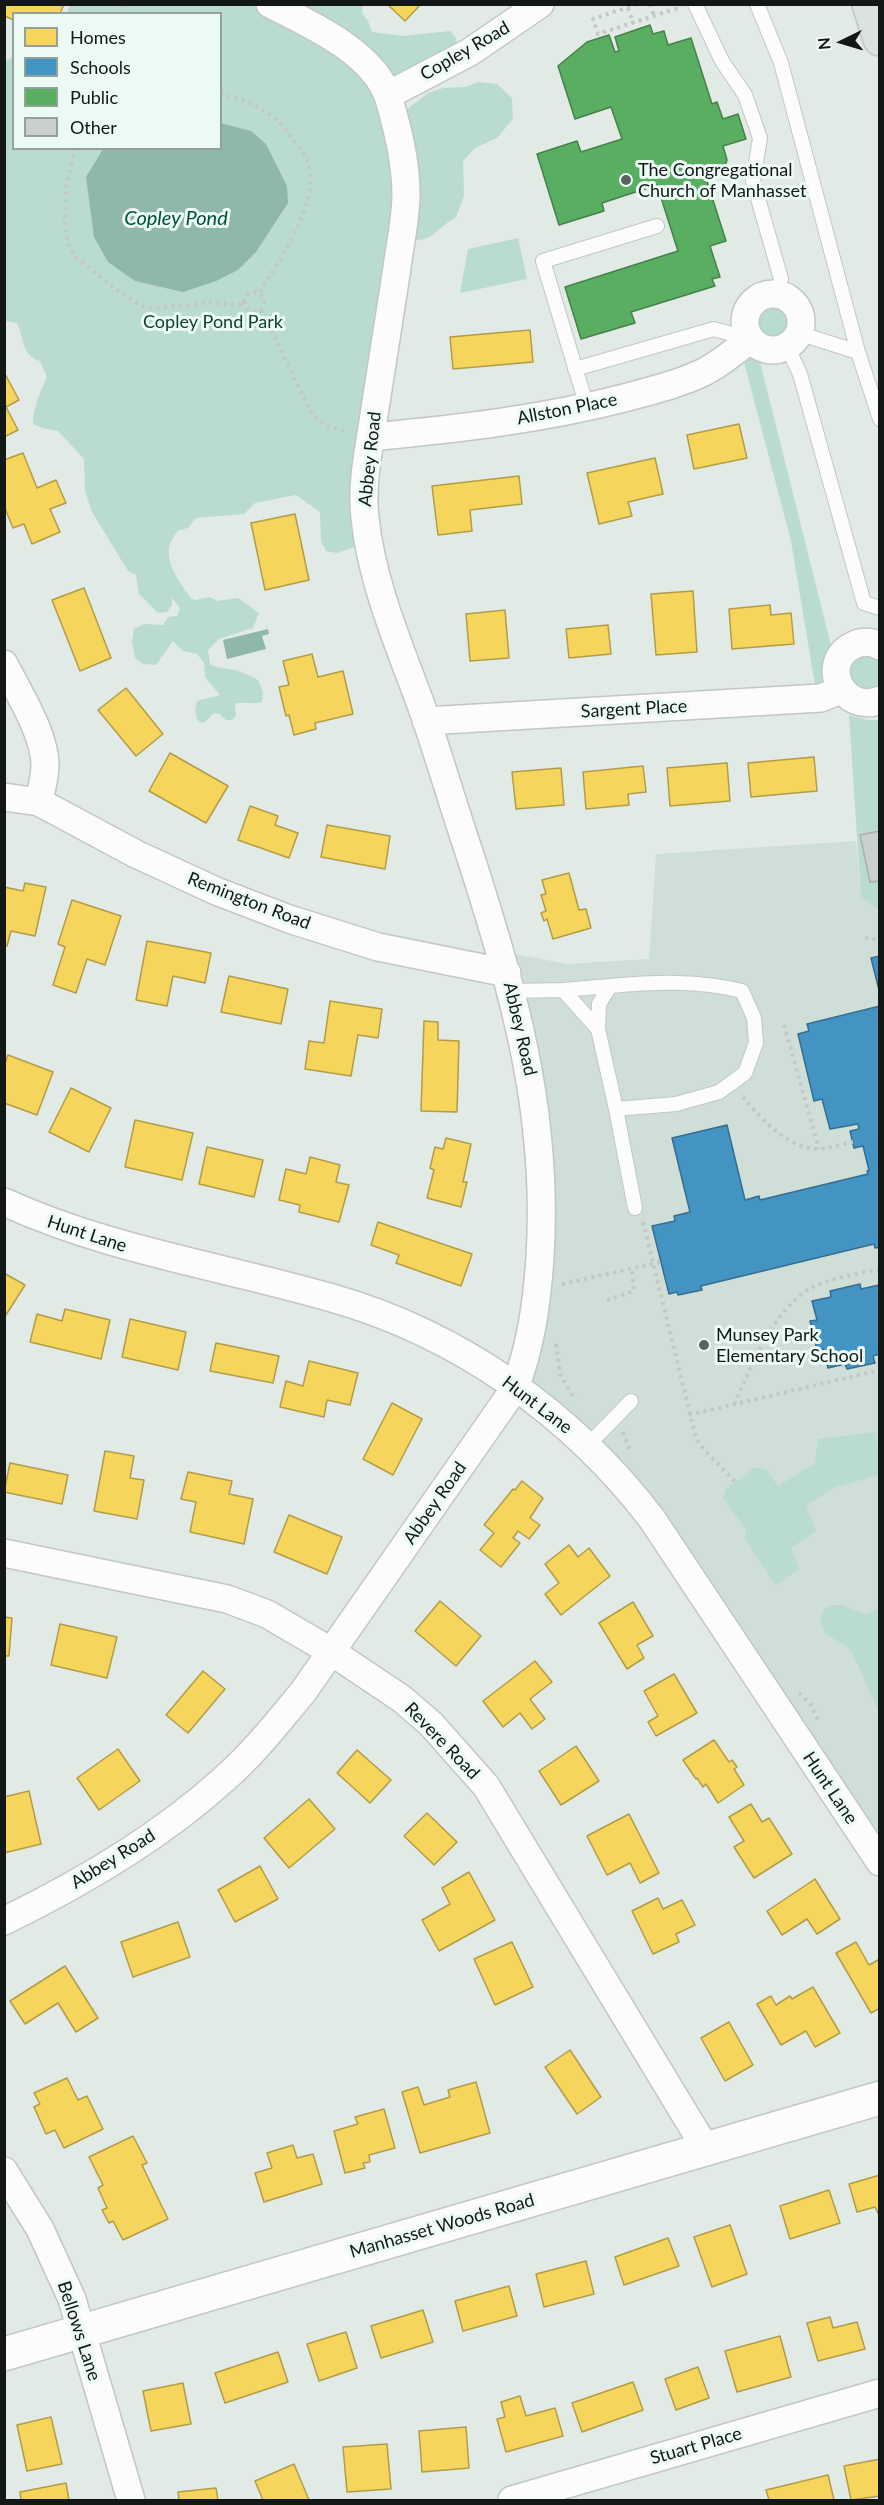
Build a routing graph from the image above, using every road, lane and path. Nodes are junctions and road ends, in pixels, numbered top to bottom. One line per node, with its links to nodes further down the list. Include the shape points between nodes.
1 (270, 4): 14 (street, Abbey Road, via 337,40 364,62)
2 (540, 4): 14 (street, Copley Road, via 470,52)
3 (638, 4): 9 (path)
4 (650, 4): 10 (path)
5 (687, 4): 10 (path)
6 (695, 4): 18 (lane, via 722,61 745,95 760,138 753,181 781,279)
7 (757, 4): 23 (lane, via 781,63)
8 (869, 4): 12 (main road)
9 (628, 8): 11 (path); 11 (path, via 593,19 598,34)
10 (654, 16): 11 (path)
11 (633, 23)
12 (879, 39)
13 (222, 94): 17 (path, via 265,110 287,131 306,158 310,174 309,197 302,219)
14 (388, 95): 27 (street, Abbey Road, via 403,157 406,199)
15 (75, 150): 19 (path, via 66,187 65,226 74,256 142,306)
16 (657, 226): 24 (lane, via 543,261)
17 (259, 293): 19 (path, via 247,295); 20 (path, via 265,302)
18 (778, 295): 21 (street, via 760,297 747,311 745,321); 22 (street, via 786,297 797,309 800,324)
19 (244, 305): 20 (path, via 251,312)
20 (261, 310): 27 (path, via 312,416 327,426)
21 (750, 339): 22 (street, via 771,350); 24 (lane, via 714,329); 25 (street, Allston Place, via 704,372)
22 (793, 340): 23 (lane); 28 (lane, via 864,603)
23 (858, 352): 26 (lane)
24 (575, 369): 25 (lane)
25 (587, 407): 27 (street, Allston Place, via 458,429)
26 (879, 419)
27 (371, 437): 33 (street, Abbey Road, via 364,495 371,559)
28 (879, 608)
29 (879, 645): 31 (street, via 866,642 847,649 836,666)
30 (4, 664): 35 (street, via 39,735 45,756)
31 (839, 687): 32 (street, via 854,701); 33 (street, Sargent Place, via 821,698)
32 (879, 700)
33 (426, 721): 38 (street, Abbey Road)
34 (4, 797): 35 (street, Remington Road)
35 (39, 802): 38 (street, Remington Road, via 136,854 289,919)
36 (865, 938): 37 (path)
37 (879, 940)
38 (509, 982): 40 (lane); 57 (street, Abbey Road, via 535,1105 542,1205 536,1308 526,1358)
39 (610, 986): 40 (lane); 42 (lane, via 599,1004); 44 (lane, via 660,982 714,984 742,991 754,1018 756,1043 745,1073 719,1092 676,1104)
40 (563, 990): 42 (lane)
41 (784, 1025): 46 (path)
42 (598, 1029): 44 (lane)
43 (743, 1097): 46 (path, via 782,1135 804,1147)
44 (616, 1110): 48 (lane)
45 (853, 1142): 46 (path)
46 (819, 1149)
47 (4, 1202): 57 (street, Hunt Lane, via 35,1217 134,1249 332,1298 407,1324 464,1353)
48 (635, 1208): 50 (path)
49 (661, 1262): 50 (path)
50 (653, 1264): 51 (path); 61 (path)
51 (632, 1269): 53 (path); 54 (path, via 634,1291)
52 (879, 1269): 60 (path, via 816,1285 797,1298 771,1330)
53 (566, 1284)
54 (606, 1300)
55 (879, 1370): 60 (path)
56 (560, 1374): 59 (path)
57 (515, 1388): 62 (street, Hunt Lane); 65 (street, Abbey Road)
58 (631, 1401): 62 (lane)
59 (579, 1404)
60 (734, 1404): 61 (path)
61 (689, 1415): 63 (path, via 701,1447)
62 (588, 1445): 66 (street, Hunt Lane, via 652,1519)
63 (735, 1482)
64 (4, 1553): 65 (street, Revere Road, via 227,1599 267,1614)
65 (332, 1652): 67 (street, Abbey Road, via 264,1738 224,1779 172,1822 116,1859); 69 (street, Revere Road, via 402,1699 431,1724 486,1786)
66 (879, 1862)
67 (4, 1921)
68 (879, 2098): 69 (street, Manhasset Woods Road)
69 (706, 2150): 71 (street, Manhasset Woods Road)
70 (4, 2171): 71 (street, Bellows Lane, via 40,2229)
71 (82, 2331): 72 (street, Manhasset Woods Road); 74 (street, Bellows Lane)
72 (4, 2354)
73 (879, 2393): 75 (street, Stuart Place)
74 (131, 2500)
75 (512, 2500)

